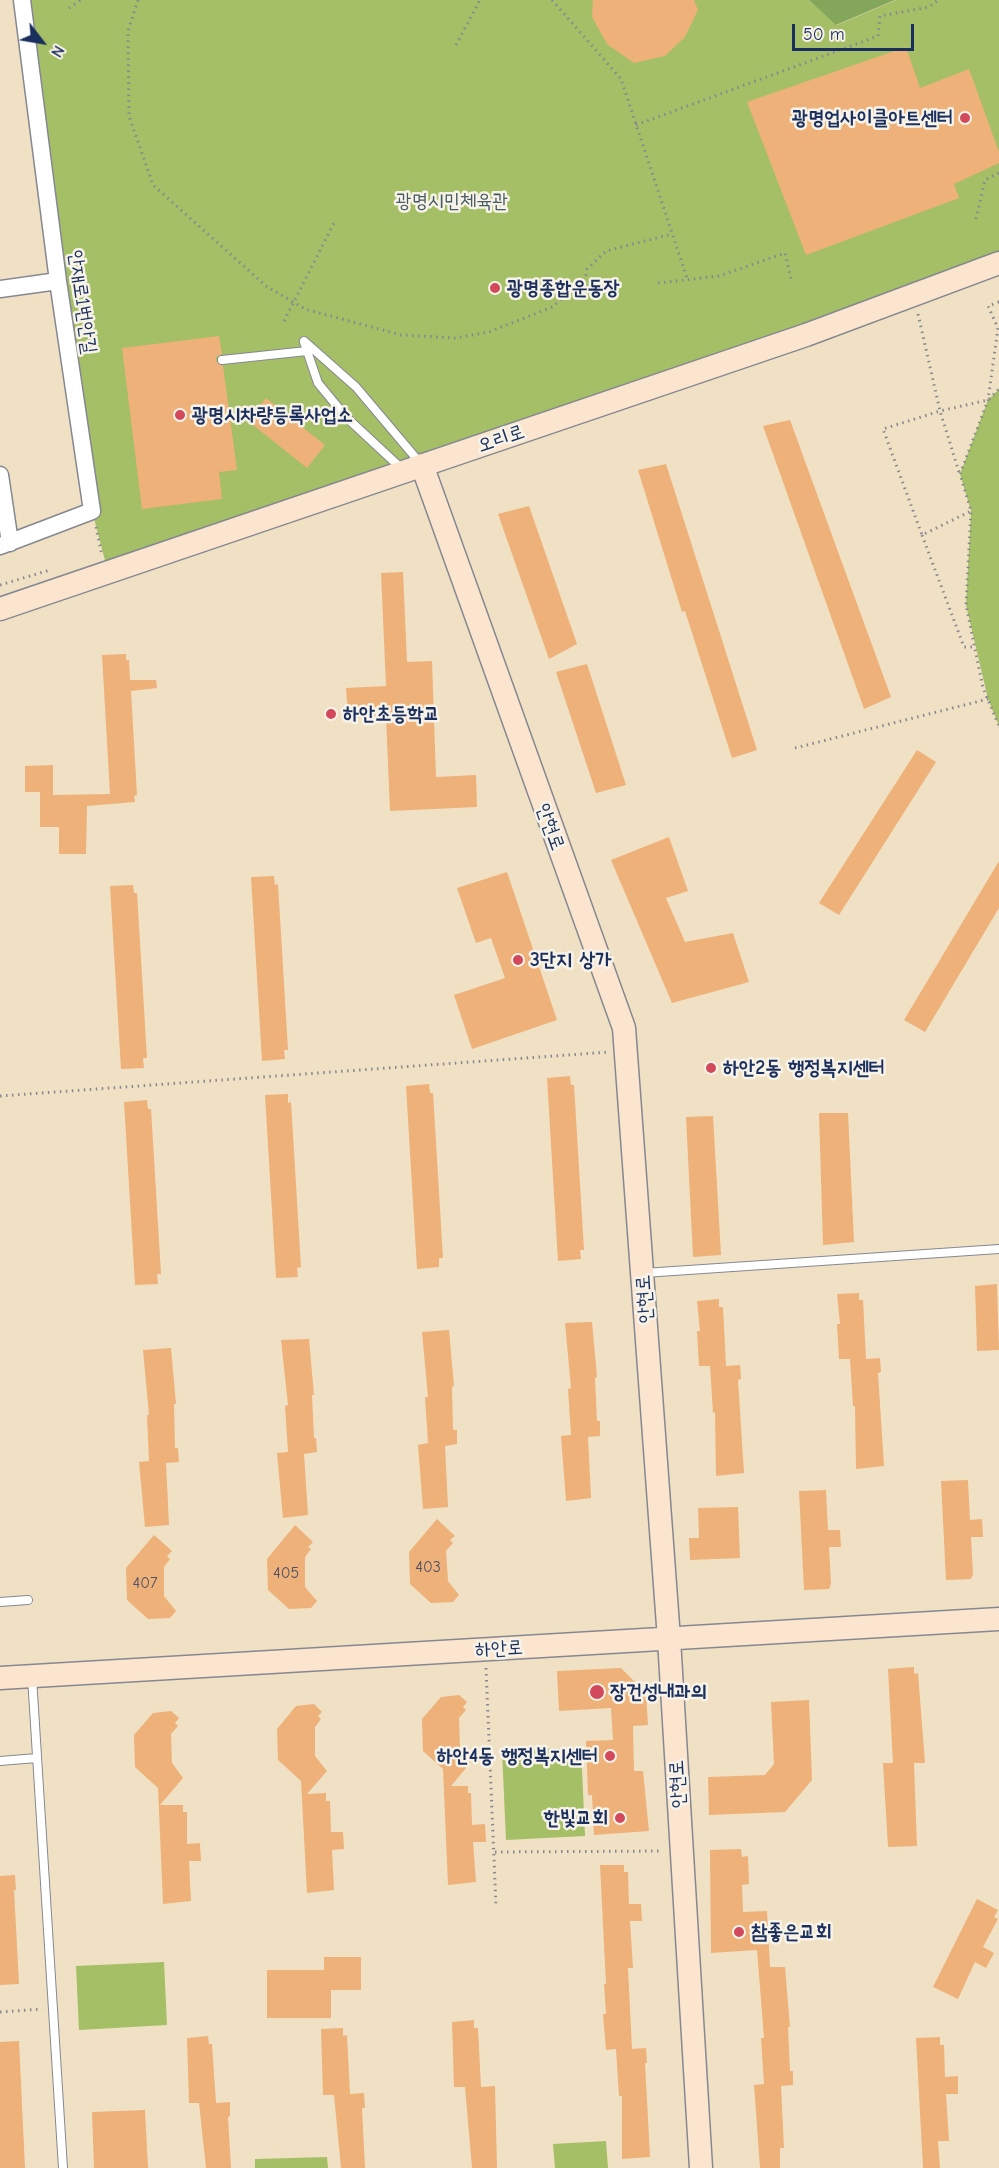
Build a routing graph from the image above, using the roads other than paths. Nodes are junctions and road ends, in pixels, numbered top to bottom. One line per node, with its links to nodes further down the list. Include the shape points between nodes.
1 (22, 0): 3 (street, 안재로1번안길)
2 (999, 263): 7 (street, 오리로, via 806,335)
3 (57, 281): 4 (street); 9 (street, 안재로1번안길, via 92,511)
4 (0, 289)
5 (307, 351): 6 (lane); 7 (lane, via 318,383 346,417); 7 (lane, via 304,341 356,387)
6 (222, 360)
7 (413, 468): 10 (street, 오리로); 12 (street, 안현로, via 624,1028)
8 (0, 475): 9 (street)
9 (5, 544)
10 (0, 609)
11 (999, 1249): 12 (lane)
12 (643, 1273): 16 (street, 안현로)
13 (28, 1600): 14 (lane)
14 (0, 1602)
15 (999, 1619): 16 (street, 하안로)
16 (669, 1639): 17 (street, 하안로); 22 (street, 안현로)
17 (32, 1676): 18 (street, 하안로); 19 (lane)
18 (0, 1678)
19 (37, 1758): 20 (lane); 21 (lane)
20 (0, 1761)
21 (63, 2168)
22 (701, 2168)

